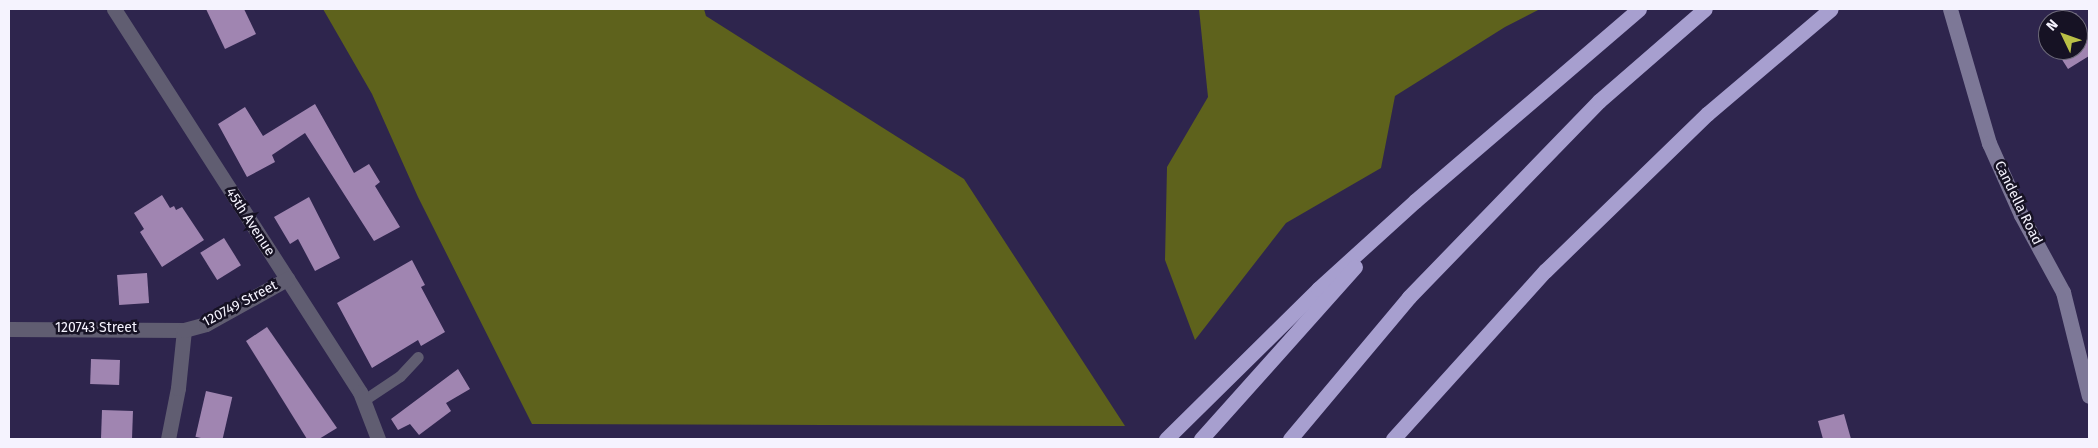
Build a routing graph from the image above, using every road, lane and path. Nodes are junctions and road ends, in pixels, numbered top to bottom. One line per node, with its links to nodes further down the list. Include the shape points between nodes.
1 (114, 9): 7 (street, 45th Avenue)
2 (1638, 9): 6 (highway)
3 (1706, 9): 17 (highway, via 1599,101 1408,297)
4 (1831, 9): 18 (highway, via 1707,114 1545,271)
5 (1950, 9): 11 (street, Candella Road, via 1990,143 2021,216 2063,292)
6 (1415, 201): 15 (highway, via 1318,289); 16 (highway)
7 (287, 279): 9 (street, 120749 Street, via 206,324); 12 (street, 45th Avenue)
8 (9, 329): 9 (street, 120743 Street)
9 (184, 330): 13 (street)
10 (418, 357): 12 (lane, via 400,376)
11 (2089, 396)
12 (364, 400): 14 (street, 45th Avenue)
13 (168, 439)
14 (378, 439)
15 (1166, 439)
16 (1201, 439)
17 (1290, 439)
18 (1393, 439)

